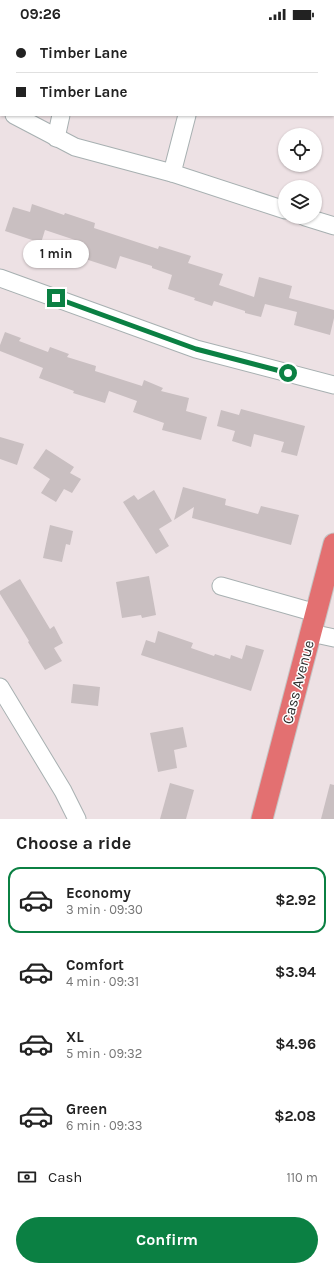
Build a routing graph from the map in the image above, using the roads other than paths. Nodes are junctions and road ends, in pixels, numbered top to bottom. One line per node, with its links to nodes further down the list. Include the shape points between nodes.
1 (16, 116): 4 (street)
2 (61, 116): 4 (street)
3 (187, 116): 5 (street)
4 (56, 138): 5 (street, via 75,147)
5 (172, 174): 6 (street)
6 (278, 208)
7 (322, 222): 8 (street)
8 (334, 226)
9 (0, 278): 10 (street, via 196,349)
10 (334, 385)
11 (334, 544): 13 (main road, Cass Avenue)
12 (221, 586): 13 (street)
13 (316, 613): 14 (main road, Cass Avenue)
14 (311, 633): 15 (street); 18 (main road, Cass Avenue)
15 (334, 638)
16 (0, 687): 17 (street, via 63,791)
17 (77, 819)
18 (262, 819)

